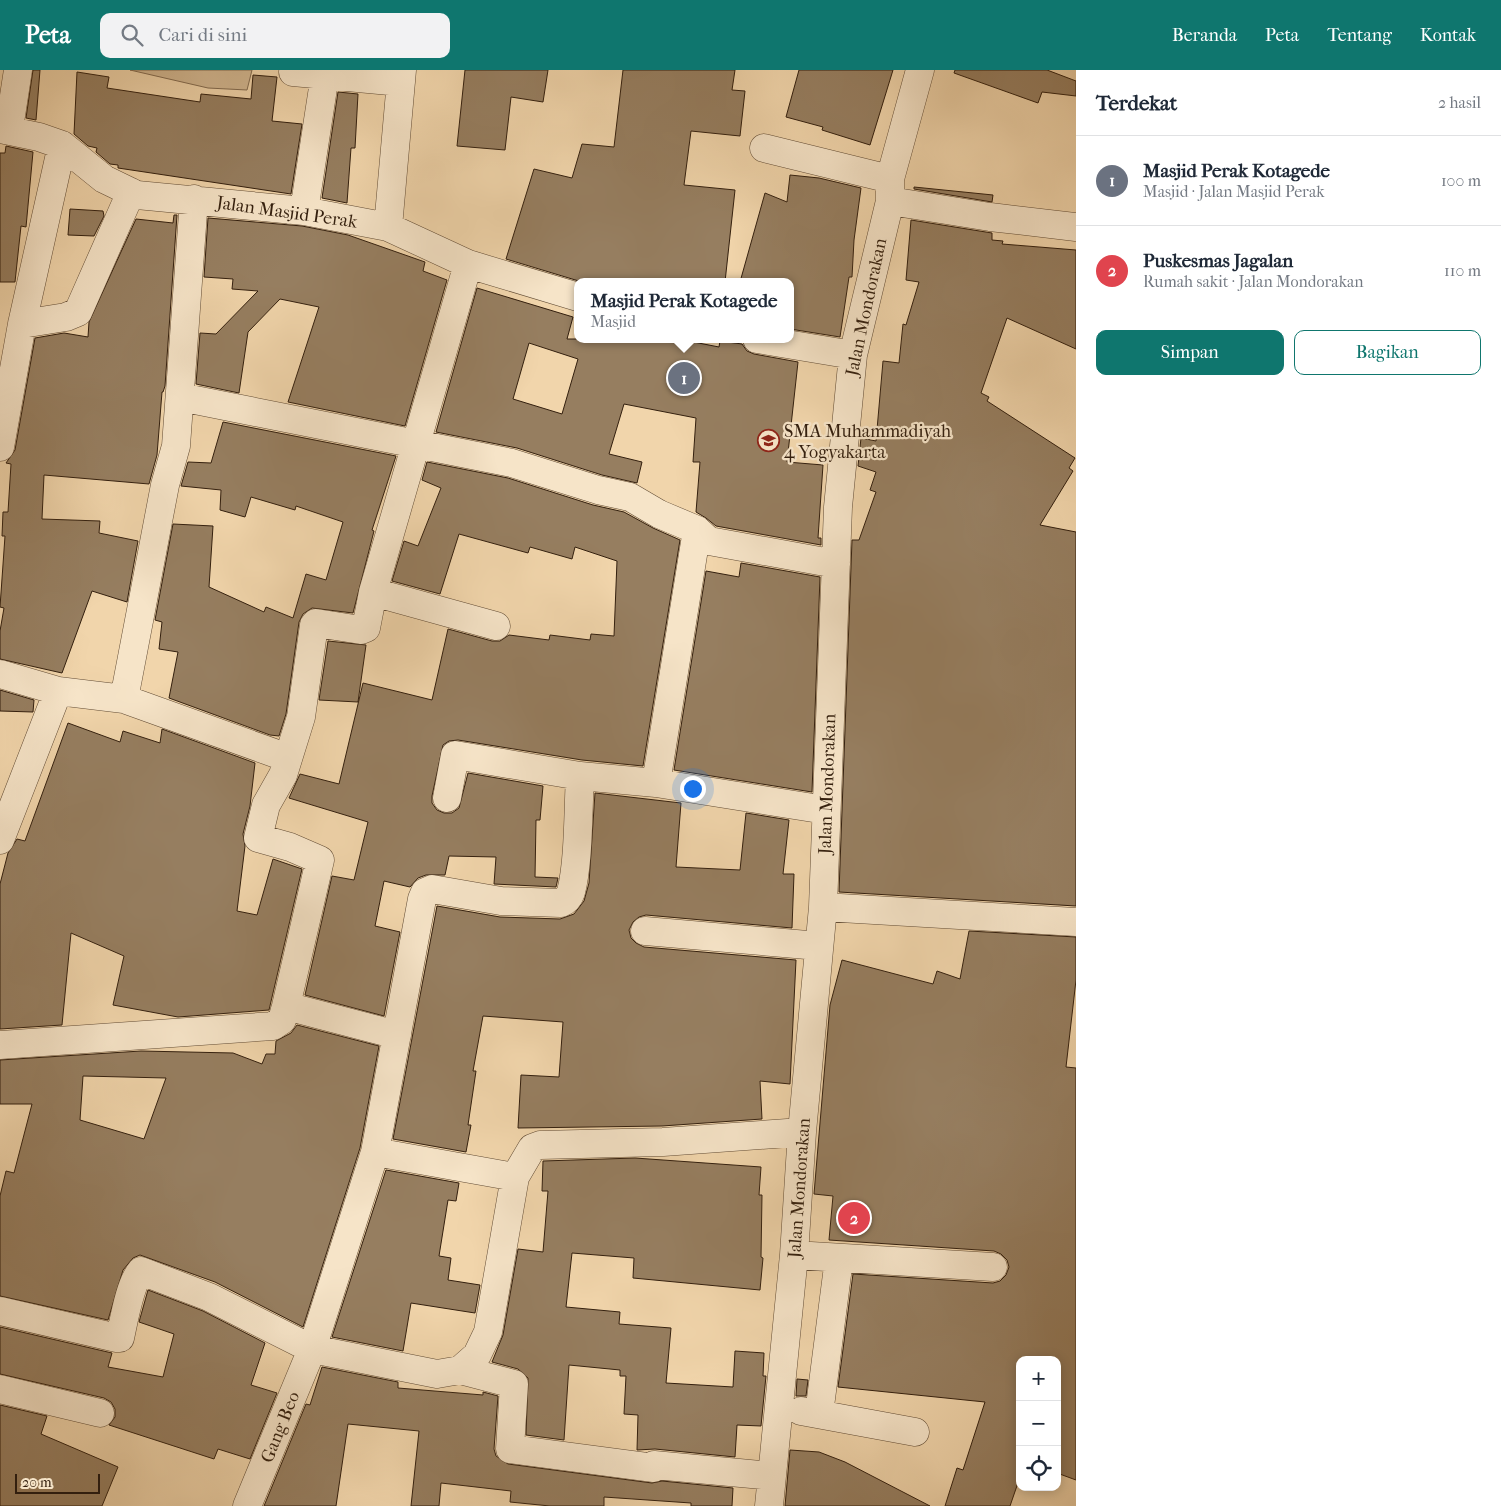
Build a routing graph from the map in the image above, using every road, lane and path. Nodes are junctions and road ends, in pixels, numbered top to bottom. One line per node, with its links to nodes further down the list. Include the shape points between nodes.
1 (18, 70): 6 (street, via 10,122)
2 (920, 70): 9 (street, Jalan Mondorakan)
3 (293, 72): 4 (street)
4 (326, 75): 5 (street); 12 (street)
5 (401, 76): 13 (street)
6 (3, 130): 7 (street, Jalan Masjid Perak)
7 (62, 145): 10 (street, Jalan Masjid Perak, via 104,179); 17 (street)
8 (764, 148): 9 (street)
9 (890, 190): 14 (street, via 990,218); 19 (street, Jalan Mondorakan)
10 (131, 192): 11 (street, Jalan Masjid Perak); 17 (street, via 78,312)
11 (194, 199): 12 (street, Jalan Masjid Perak); 20 (street)
12 (304, 211): 13 (street, Jalan Masjid Perak)
13 (388, 227): 15 (street, Jalan Masjid Perak)
14 (1076, 227)
15 (468, 264): 16 (street, Jalan Masjid Perak); 21 (street)
16 (574, 296)
17 (22, 324): 22 (street)
18 (781, 343): 19 (street)
19 (853, 355): 24 (street, Jalan Mondorakan, via 838,506)
20 (180, 397): 21 (street); 29 (street, via 176,446 165,485)
21 (415, 444): 23 (street, via 512,463 630,497); 25 (street)
22 (0, 447)
23 (697, 530): 24 (street, via 709,541); 32 (street)
24 (836, 564): 34 (street, Jalan Mondorakan)
25 (374, 592): 26 (street); 30 (street, via 364,630 314,625 301,717)
26 (496, 626)
27 (0, 674): 28 (street)
28 (58, 691): 29 (street); 35 (street)
29 (124, 699): 30 (street)
30 (288, 758): 40 (street, via 283,775 266,805 258,838 320,860)
31 (580, 776): 32 (street); 33 (street, via 455,755); 41 (street, Gang Beo, via 574,867 571,893 566,901 501,900 432,889 425,892)
32 (656, 783): 34 (street)
33 (447, 798)
34 (826, 810): 36 (street, Jalan Mondorakan)
35 (0, 840)
36 (823, 907): 37 (street); 39 (street, Jalan Mondorakan)
37 (1076, 922)
38 (645, 930): 39 (street)
39 (819, 946): 43 (street, Jalan Mondorakan)
40 (286, 1006): 41 (street); 42 (street, via 282,1020 273,1026)
41 (397, 1035): 44 (street, Gang Beo)
42 (0, 1046)
43 (802, 1132): 45 (street, via 663,1142 540,1145 532,1148); 46 (street, Jalan Mondorakan)
44 (375, 1152): 45 (street); 50 (street, Gang Beo)
45 (515, 1177): 51 (street, via 488,1332 477,1355)
46 (794, 1255): 47 (street); 53 (street, Jalan Mondorakan)
47 (839, 1259): 48 (street); 55 (street)
48 (993, 1267)
49 (0, 1310): 50 (street, via 120,1338 141,1271 209,1297)
50 (312, 1349): 51 (street, via 438,1374); 58 (street, Gang Beo)
51 (460, 1370): 57 (street, via 514,1384 510,1449 654,1468 654,1465)
52 (0, 1389): 54 (street)
53 (779, 1407): 55 (street); 57 (street, Jalan Mondorakan)
54 (100, 1413)
55 (819, 1414): 56 (street)
56 (915, 1432)
57 (772, 1476): 59 (street, Jalan Mondorakan)
58 (248, 1506)
59 (769, 1506)

